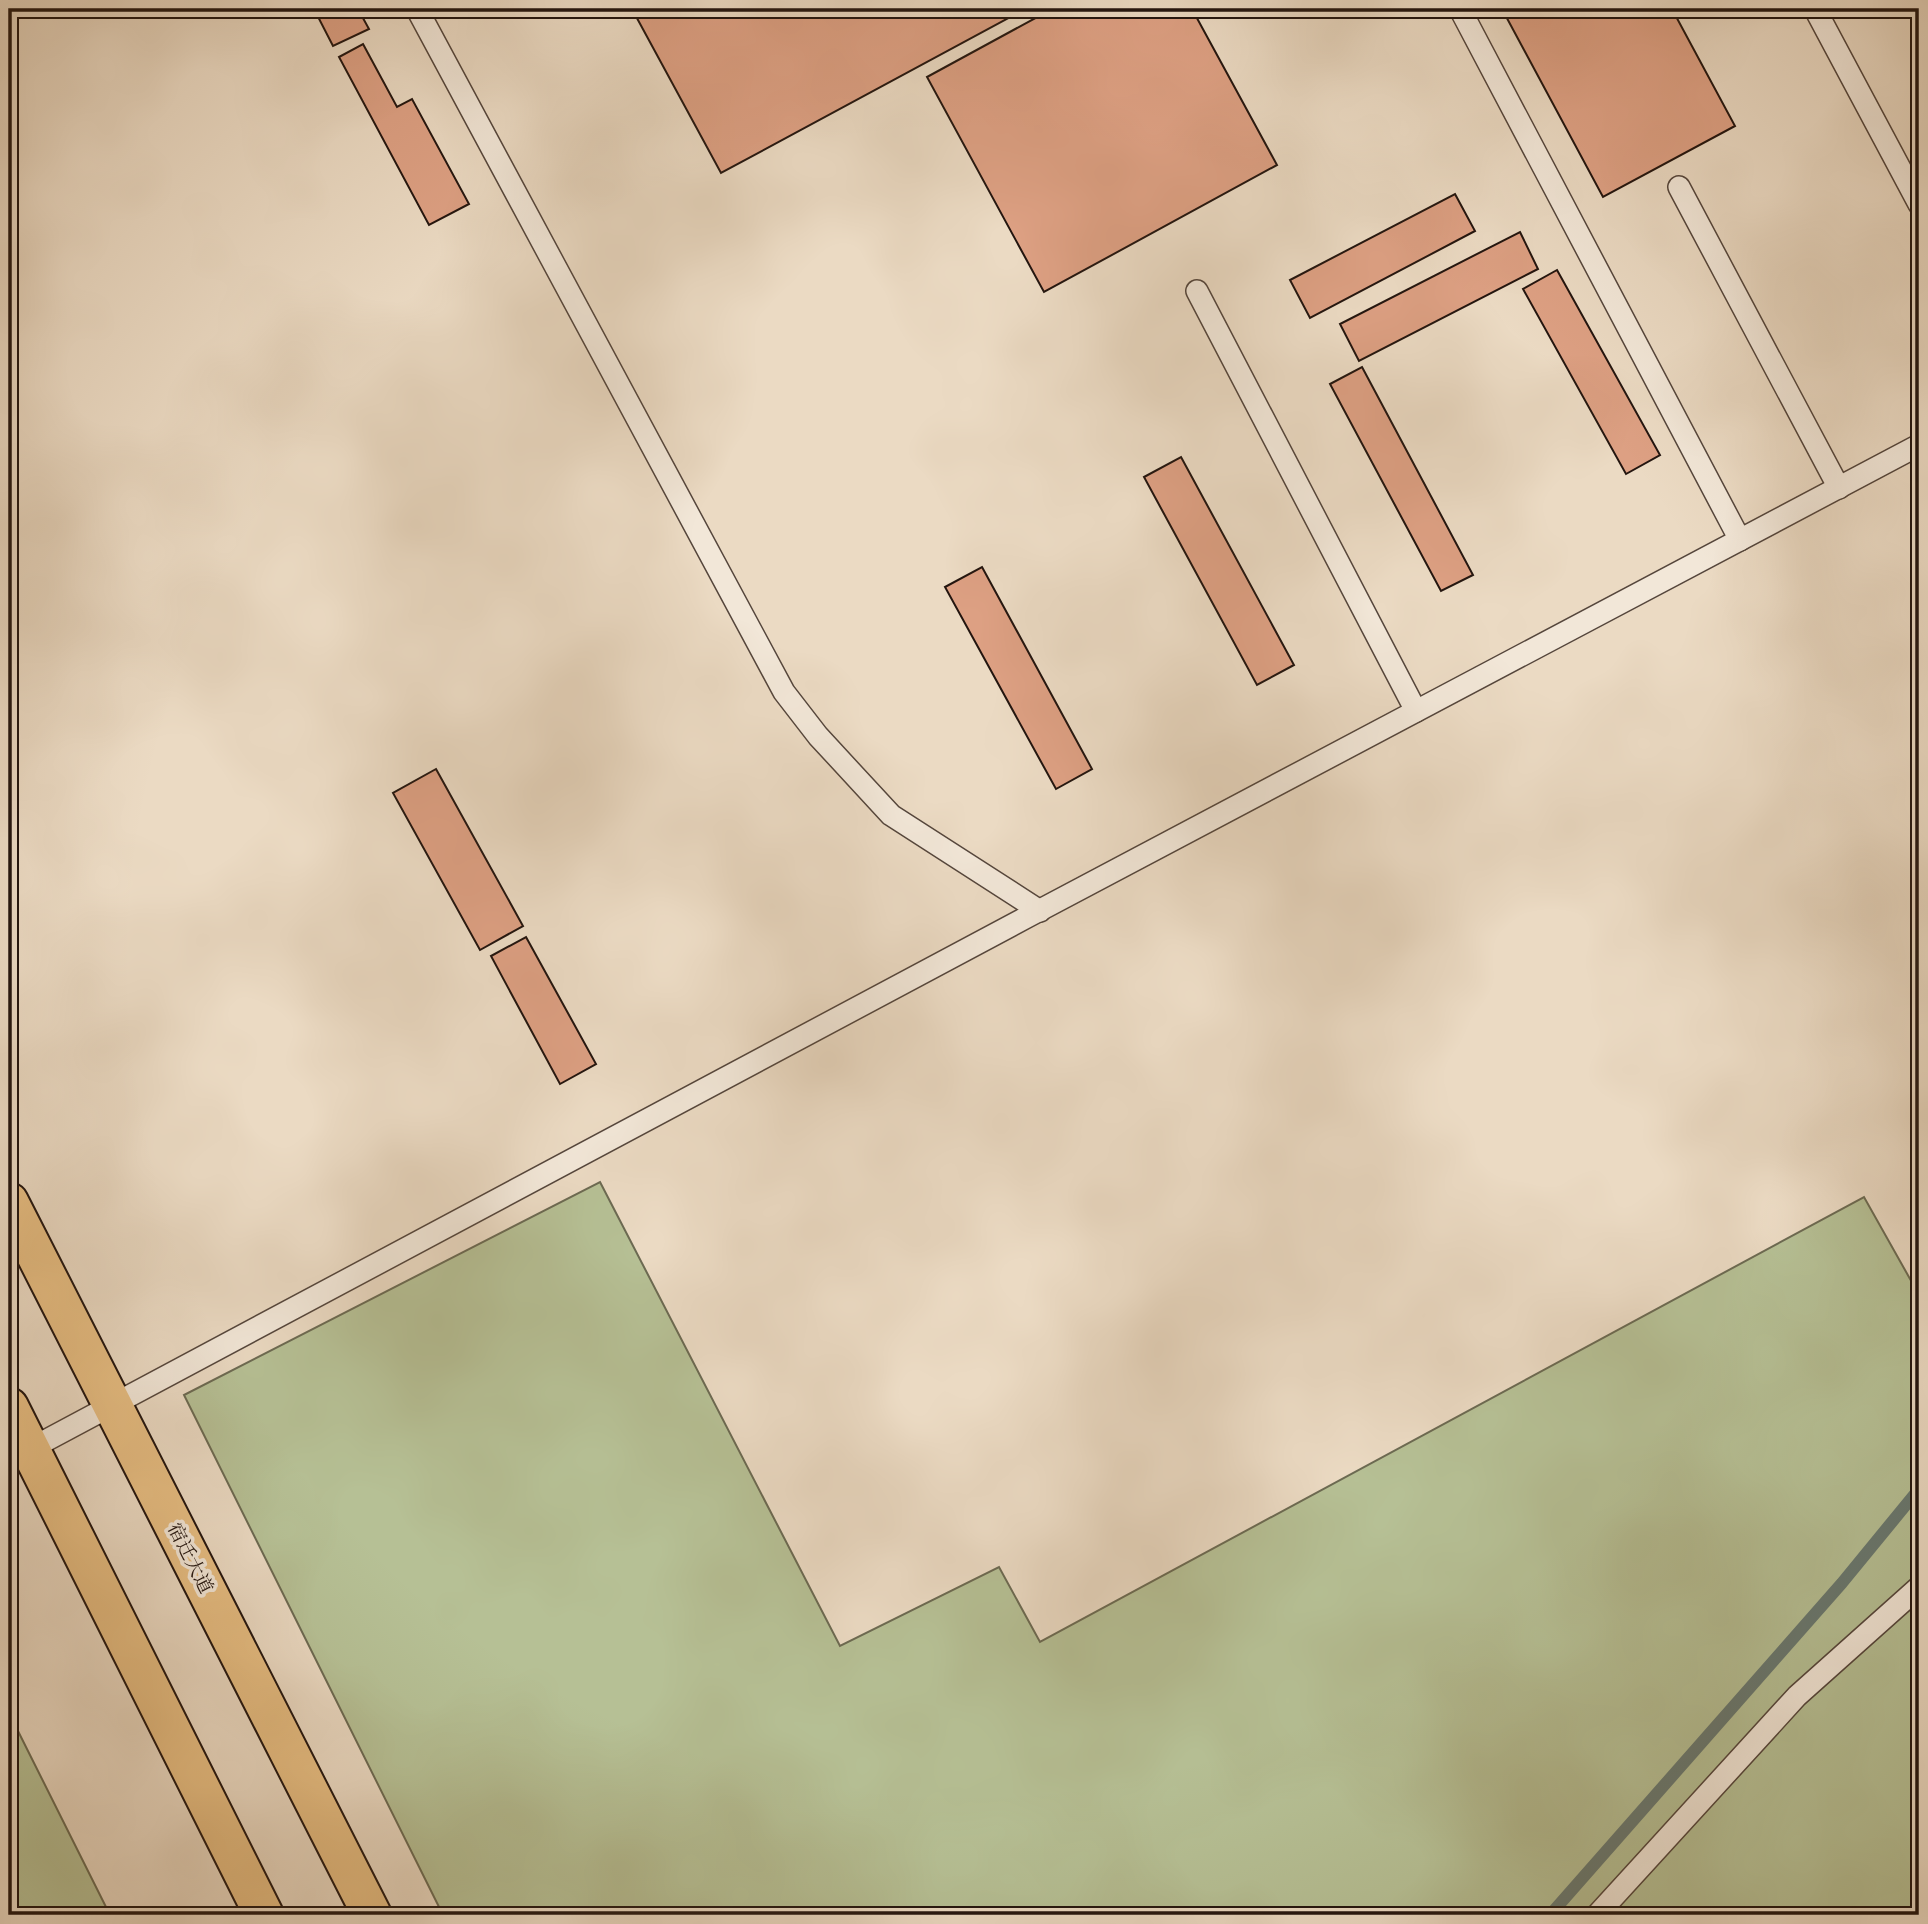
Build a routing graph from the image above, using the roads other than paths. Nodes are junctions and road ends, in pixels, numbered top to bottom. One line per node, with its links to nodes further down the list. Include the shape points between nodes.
1 (417, 9): 11 (lane, via 784,692 891,815)
2 (1460, 9): 9 (lane)
3 (1815, 9): 5 (lane)
4 (1679, 187): 8 (lane)
5 (1919, 204)
6 (1197, 291): 10 (lane)
7 (1919, 445): 8 (lane)
8 (1839, 488): 9 (lane)
9 (1740, 540): 10 (lane)
10 (1416, 711): 11 (lane)
11 (1040, 911): 13 (lane)
12 (9, 1202): 13 (main road, 宿迁大道)
13 (113, 1405): 15 (lane); 18 (main road, 宿迁大道)
14 (9, 1408): 15 (main road)
15 (30, 1449): 17 (main road)
16 (1919, 1587): 19 (lane, via 1797,1696)
17 (264, 1915)
18 (372, 1915)
19 (1597, 1915)

